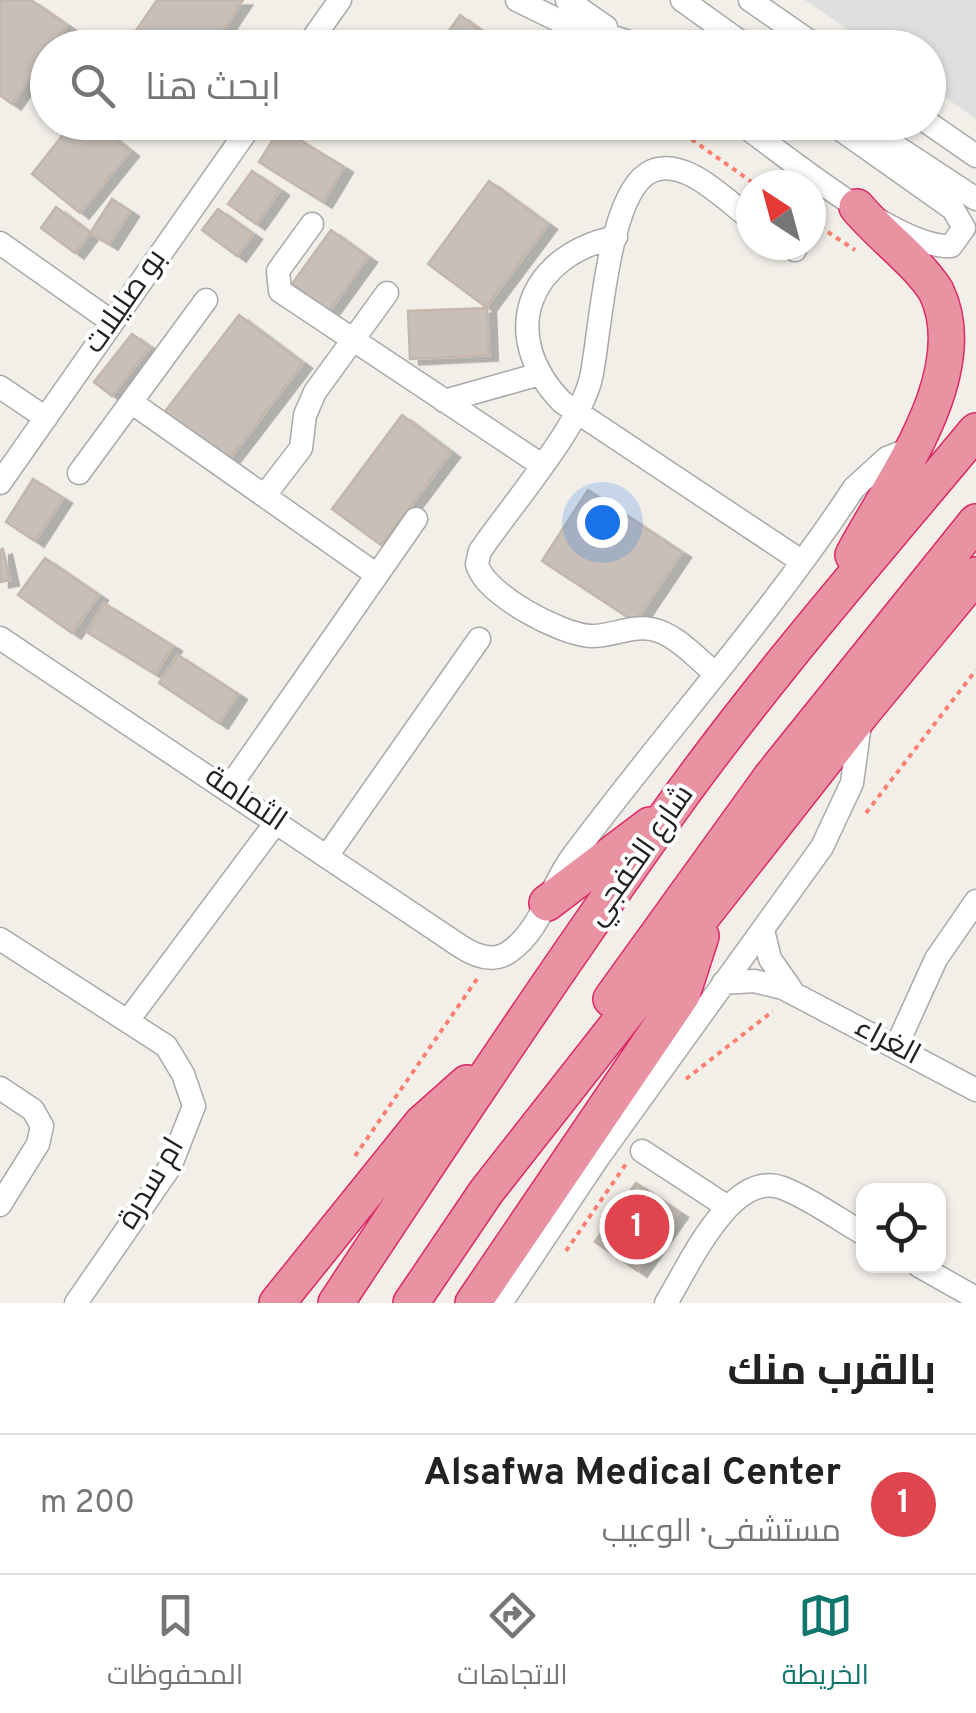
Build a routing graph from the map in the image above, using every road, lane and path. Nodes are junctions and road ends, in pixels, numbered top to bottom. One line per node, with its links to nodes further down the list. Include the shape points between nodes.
1 (340, 0): 6 (street)
2 (517, 0): 7 (street)
3 (568, 0): 8 (street)
4 (682, 0): 9 (street)
5 (750, 0): 10 (street)
6 (319, 30)
7 (587, 30)
8 (610, 30)
9 (724, 30)
10 (793, 30)
11 (946, 135): 17 (street)
12 (240, 140): 29 (street, بو صليلات)
13 (692, 140): 18 (path)
14 (764, 140): 20 (street)
15 (856, 140): 20 (street, via 944,202 964,228 951,246 927,245)
16 (886, 140): 19 (street)
17 (976, 156)
18 (736, 171)
19 (976, 200)
20 (857, 207): 38 (highway, via 936,291 947,312 954,350 947,392)
21 (736, 208): 24 (street, via 684,172 650,172 632,188)
22 (312, 224): 30 (street, via 278,270 277,284)
23 (826, 231): 26 (path)
24 (616, 237): 31 (street, via 567,255 536,288 527,332); 35 (street, via 590,381)
25 (0, 242): 29 (street)
26 (867, 258)
27 (387, 294): 30 (street)
28 (206, 300): 34 (street)
29 (112, 322): 36 (street, بو صليلات)
30 (353, 340): 33 (street); 42 (street, via 309,403 301,448)
31 (540, 374): 33 (street); 35 (street)
32 (0, 387): 36 (street)
33 (444, 400): 39 (street)
34 (131, 402): 40 (street); 42 (street)
35 (577, 412): 39 (street); 45 (street)
36 (46, 418): 41 (street, بو صليلات)
37 (976, 431): 49 (highway, شارع الخفجي)
38 (915, 447): 45 (street, شارع الخفجي, via 863,477); 49 (highway)
39 (540, 464): 52 (street, via 480,550 481,576 557,628 593,636 650,628)
40 (80, 473)
41 (0, 483)
42 (265, 495): 47 (street)
43 (416, 518): 47 (street)
44 (976, 522): 73 (highway, via 771,778 539,1099)
45 (802, 561): 52 (street, شارع الخفجي)
46 (976, 574): 48 (highway)
47 (376, 575): 54 (street)
48 (962, 604): 53 (highway)
49 (821, 616): 55 (highway, شارع الخفجي)
50 (0, 638): 54 (street, الثمامة)
51 (479, 639): 57 (street)
52 (714, 672): 59 (street, شارع الخفجي, via 572,857)
53 (862, 713): 60 (highway); 61 (street, via 852,783 839,816)
54 (228, 789): 56 (street, الثمامة)
55 (674, 806): 59 (highway); 68 (highway, شارع الخفجي)
56 (277, 821): 57 (street, الثمامة); 66 (street)
57 (328, 856): 63 (street, الثمامة, via 460,946)
58 (976, 901): 67 (street, via 936,959)
59 (546, 903): 63 (street, شارع الخفجي, via 513,949)
60 (708, 913): 73 (highway); 83 (highway, via 682,995)
61 (763, 930): 64 (street); 65 (street, via 777,972)
62 (0, 939): 66 (street, ام سدرة)
63 (491, 958): 72 (path)
64 (723, 983): 65 (street, الغراء, via 754,980); 84 (street)
65 (797, 995): 67 (street, الغراء)
66 (129, 1019): 79 (street, ام سدرة, via 166,1046 194,1106 170,1167)
67 (896, 1046): 70 (street, الغراء)
68 (505, 1050): 80 (highway, via 422,1123); 81 (highway, شارع الخفجي)
69 (0, 1088): 74 (street, via 33,1110 42,1126)
70 (976, 1090)
71 (642, 1151): 75 (street)
72 (355, 1155)
73 (486, 1192): 82 (highway)
74 (0, 1205)
75 (726, 1206): 76 (street, via 750,1188 781,1187); 85 (street)
76 (856, 1229)
77 (931, 1273): 78 (street)
78 (976, 1298)
79 (76, 1303)
80 (277, 1303)
81 (336, 1303)
82 (411, 1303)
83 (473, 1303)
84 (500, 1303)
85 (666, 1303)

